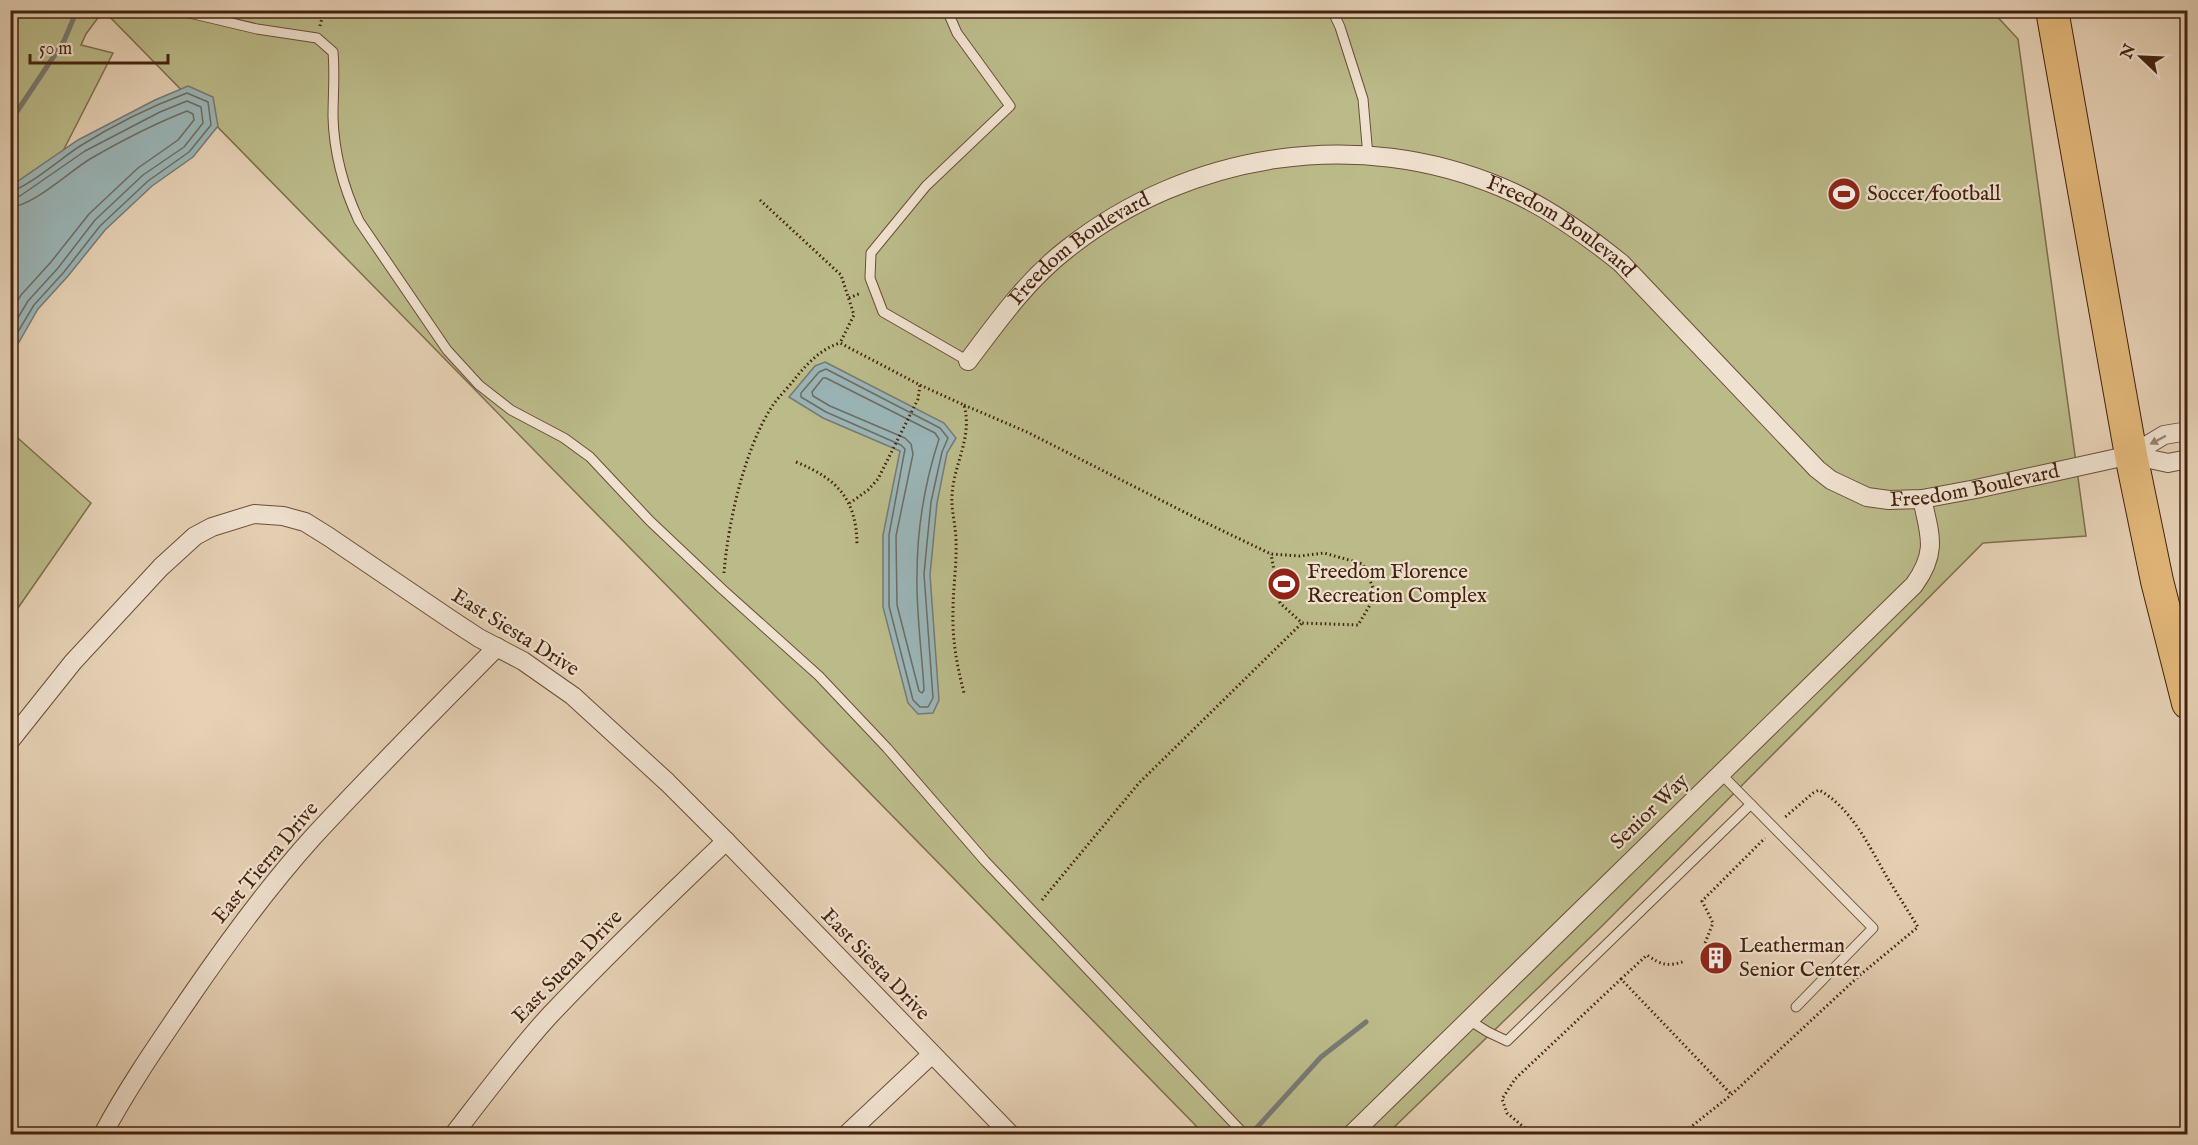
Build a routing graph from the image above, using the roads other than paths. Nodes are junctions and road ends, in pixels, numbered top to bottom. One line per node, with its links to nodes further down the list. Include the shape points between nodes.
1 (177, 10): 24 (lane, via 317,38 333,52 333,119 338,162 350,201 359,221 447,350 479,385 511,410 564,438 590,457 722,589 819,676 986,861)
2 (947, 10): 6 (lane, via 957,33 1010,106 926,186 885,234 871,253 870,278 883,312)
3 (1332, 10): 5 (lane, via 1363,99)
4 (2052, 10): 8 (highway)
5 (1368, 156): 6 (street, Freedom Boulevard, via 1294,156 1248,163 1196,178 1135,204 1065,250 1035,278); 10 (street, Freedom Boulevard, via 1429,164 1468,175 1538,205 1621,263 1831,480 1867,497)
6 (968, 361)
7 (2187, 431): 8 (street, one-way to 8, via 2164,435)
8 (2131, 455): 9 (street, via 2168,463); 10 (street, Freedom Boulevard); 12 (highway)
9 (2187, 459)
10 (1922, 499): 14 (street, Senior Way, via 1931,542 1929,559 1919,578)
11 (497, 647): 13 (street, East Siesta Drive, via 459,626 305,522 254,514 213,526 195,536 161,567 73,662); 16 (street, East Siesta Drive, via 573,696); 20 (street, East Tierra Drive, via 373,773 262,897 142,1067)
12 (2187, 703)
13 (10, 741)
14 (1721, 774): 15 (lane); 18 (street, Senior Way)
15 (1751, 804): 17 (lane, via 1873,928); 18 (lane, via 1507,1041)
16 (726, 842): 19 (street, East Siesta Drive); 21 (street, East Suena Drive, via 550,1015)
17 (1796, 1007)
18 (1469, 1020): 25 (street, Senior Way)
19 (932, 1054): 22 (street); 23 (street, East Siesta Drive)
20 (103, 1134)
21 (454, 1134)
22 (847, 1134)
23 (1010, 1134)
24 (1243, 1134)
25 (1352, 1134)

